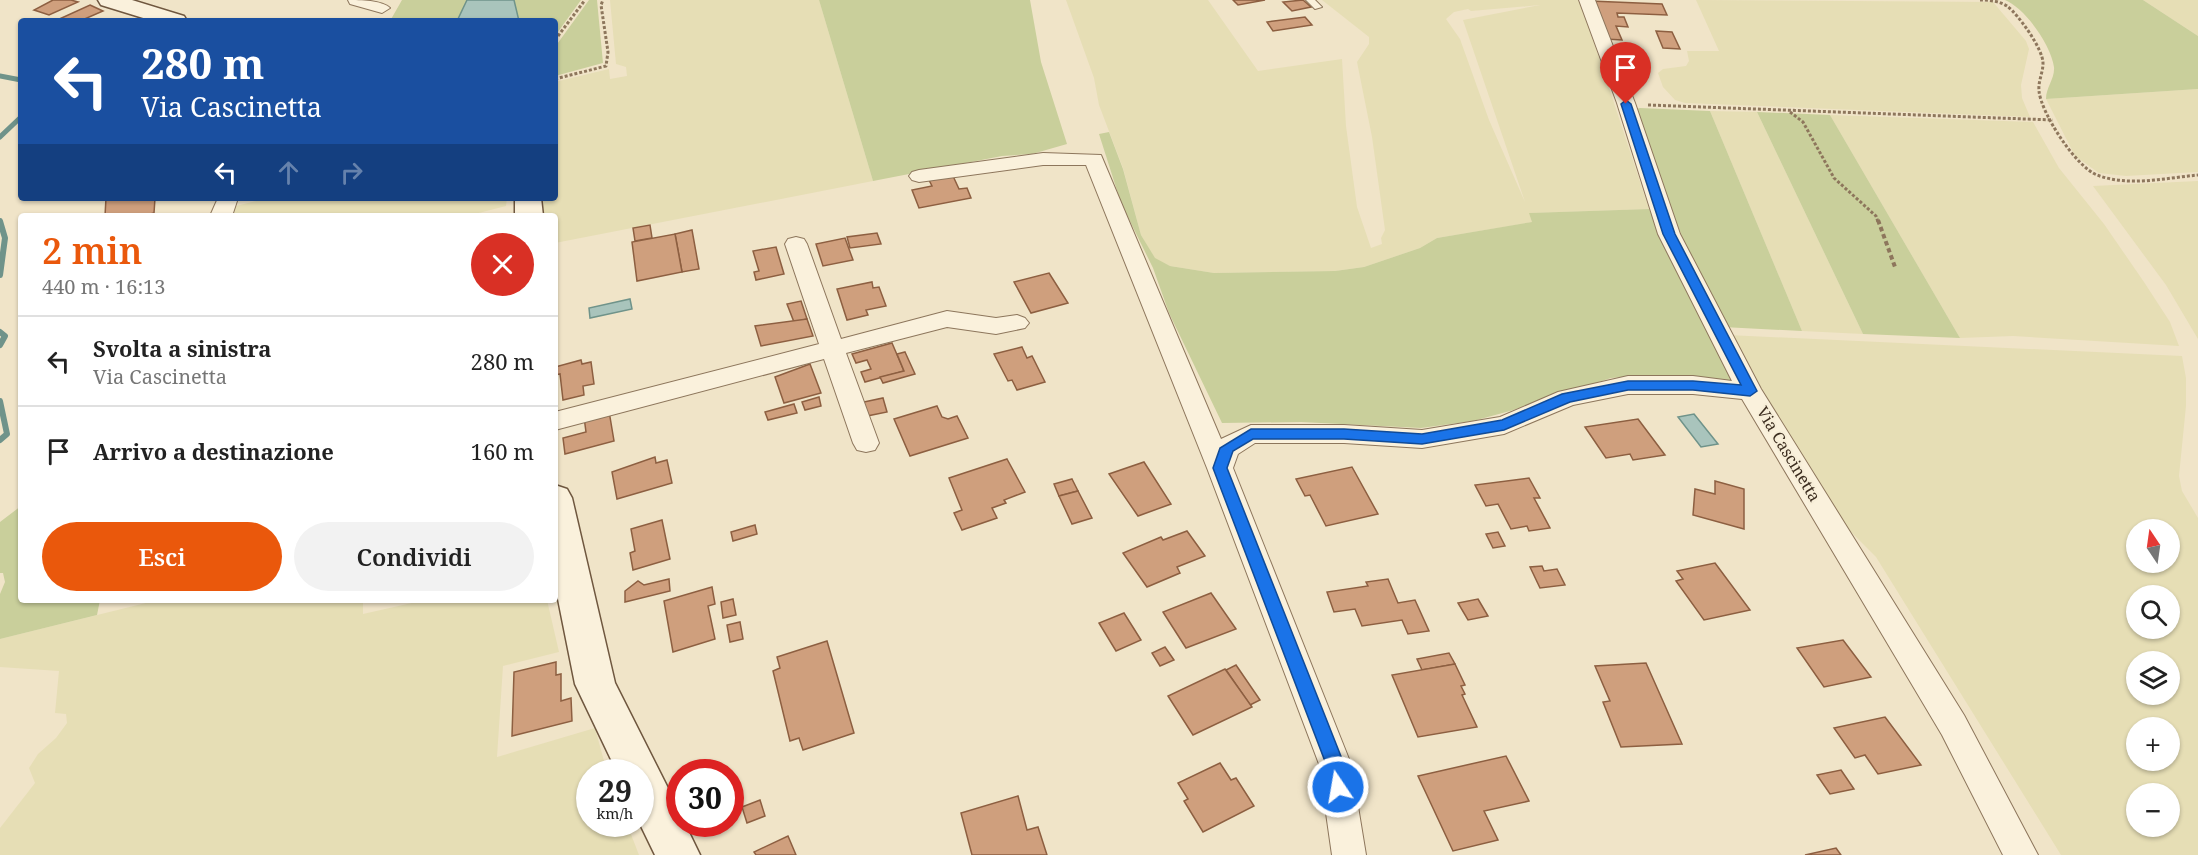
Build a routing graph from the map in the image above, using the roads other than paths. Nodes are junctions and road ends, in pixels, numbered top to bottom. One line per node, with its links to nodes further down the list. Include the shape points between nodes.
1 (109, 0): 7 (street)
2 (356, 0): 6 (street)
3 (1310, 0): 5 (lane)
4 (1587, 0): 12 (street, Via Cascinetta, via 1669,234)
5 (1318, 7)
6 (380, 10)
7 (166, 18)
8 (919, 176): 15 (street, via 1043,159 1094,159)
9 (796, 244): 11 (street)
10 (1017, 323): 11 (street, via 996,326 947,319)
11 (833, 348): 13 (street); 14 (street)
12 (1750, 391): 15 (street, via 1693,385 1628,385 1567,398 1504,425 1422,439 1251,434 1227,448); 21 (street, Via Cascinetta, via 1953,725)
13 (558, 420)
14 (866, 443)
15 (1220, 468): 20 (street, via 1335,764)
16 (558, 512): 17 (street, via 595,684)
17 (632, 759)
18 (654, 806): 19 (street)
19 (678, 855)
20 (1349, 855)
21 (2021, 855)

